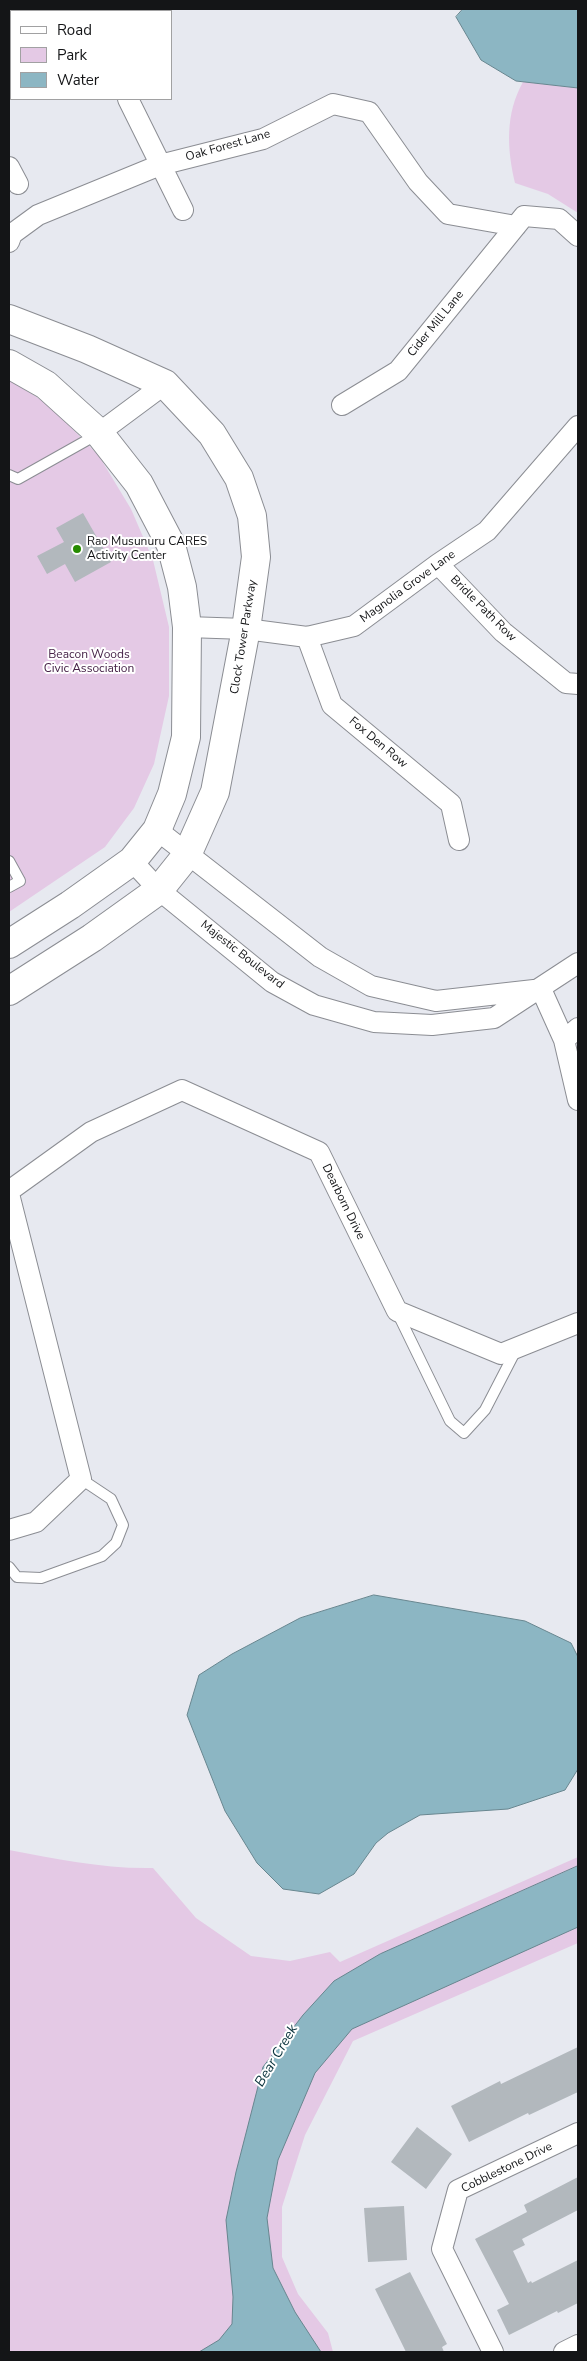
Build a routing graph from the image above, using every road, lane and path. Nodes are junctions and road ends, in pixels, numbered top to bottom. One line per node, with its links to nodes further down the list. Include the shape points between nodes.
1 (128, 100): 2 (street)
2 (160, 165): 3 (street); 4 (street, Oak Forest Lane, via 263,139 333,104 370,112 418,182 448,214); 6 (street, Oak Forest Lane, via 38,215 12,234)
3 (183, 210)
4 (516, 226): 5 (street, via 524,216 559,219); 10 (street, Cider Mill Lane, via 398,371)
5 (578, 236)
6 (9, 242)
7 (9, 319): 9 (street, Clock Tower Parkway)
8 (9, 364): 12 (street, via 46,385)
9 (165, 384): 12 (street); 16 (street, Clock Tower Parkway, via 212,434 239,478 252,516 256,557)
10 (342, 405)
11 (578, 426): 14 (street, Magnolia Grove Lane, via 487,531)
12 (99, 433): 13 (lane, via 18,478); 15 (street, via 139,484 171,544)
13 (9, 475)
14 (438, 564): 17 (street, Magnolia Grove Lane, via 354,626); 18 (street, Bridle Path Row, via 503,632 566,683)
15 (187, 627): 16 (street, Magnolia Grove Lane); 19 (street, via 186,737 172,794)
16 (246, 629): 17 (street, Magnolia Grove Lane); 21 (street, Clock Tower Parkway, via 215,792)
17 (307, 637): 20 (street, Fox Den Row, via 332,706 451,804)
18 (578, 684)
19 (157, 830): 21 (street, Majestic Boulevard); 23 (street)
20 (459, 840)
21 (188, 855): 25 (street, Clock Tower Parkway); 28 (street, Majestic Boulevard, via 320,956 371,986 436,1001)
22 (9, 861): 24 (lane, via 20,881)
23 (132, 861): 25 (street, Majestic Boulevard); 26 (street, via 70,906)
24 (9, 887)
25 (159, 890): 28 (street, Majestic Boulevard, via 272,982 314,1005 374,1022 432,1025 494,1018); 29 (street, Clock Tower Parkway, via 92,938)
26 (9, 944)
27 (578, 963): 28 (street, Majestic Boulevard)
28 (541, 989): 30 (street)
29 (9, 990)
30 (571, 1034): 31 (street)
31 (578, 1100)
32 (9, 1193): 33 (street, Dearborn Drive, via 91,1132 182,1090 318,1152); 36 (street, Dearborn Drive)
33 (397, 1311): 35 (street, via 501,1354); 35 (lane, via 450,1421 464,1433 485,1410)
34 (578, 1323): 35 (street)
35 (518, 1347)
36 (81, 1479): 37 (street, via 36,1522); 38 (lane, via 111,1499 123,1526 116,1543 102,1556 41,1578 17,1577)
37 (9, 1530)
38 (9, 1567)
39 (578, 2133): 41 (street, Cobblestone Drive, via 458,2190 442,2249)
40 (578, 2345): 42 (street)
41 (493, 2352)
42 (564, 2352)

